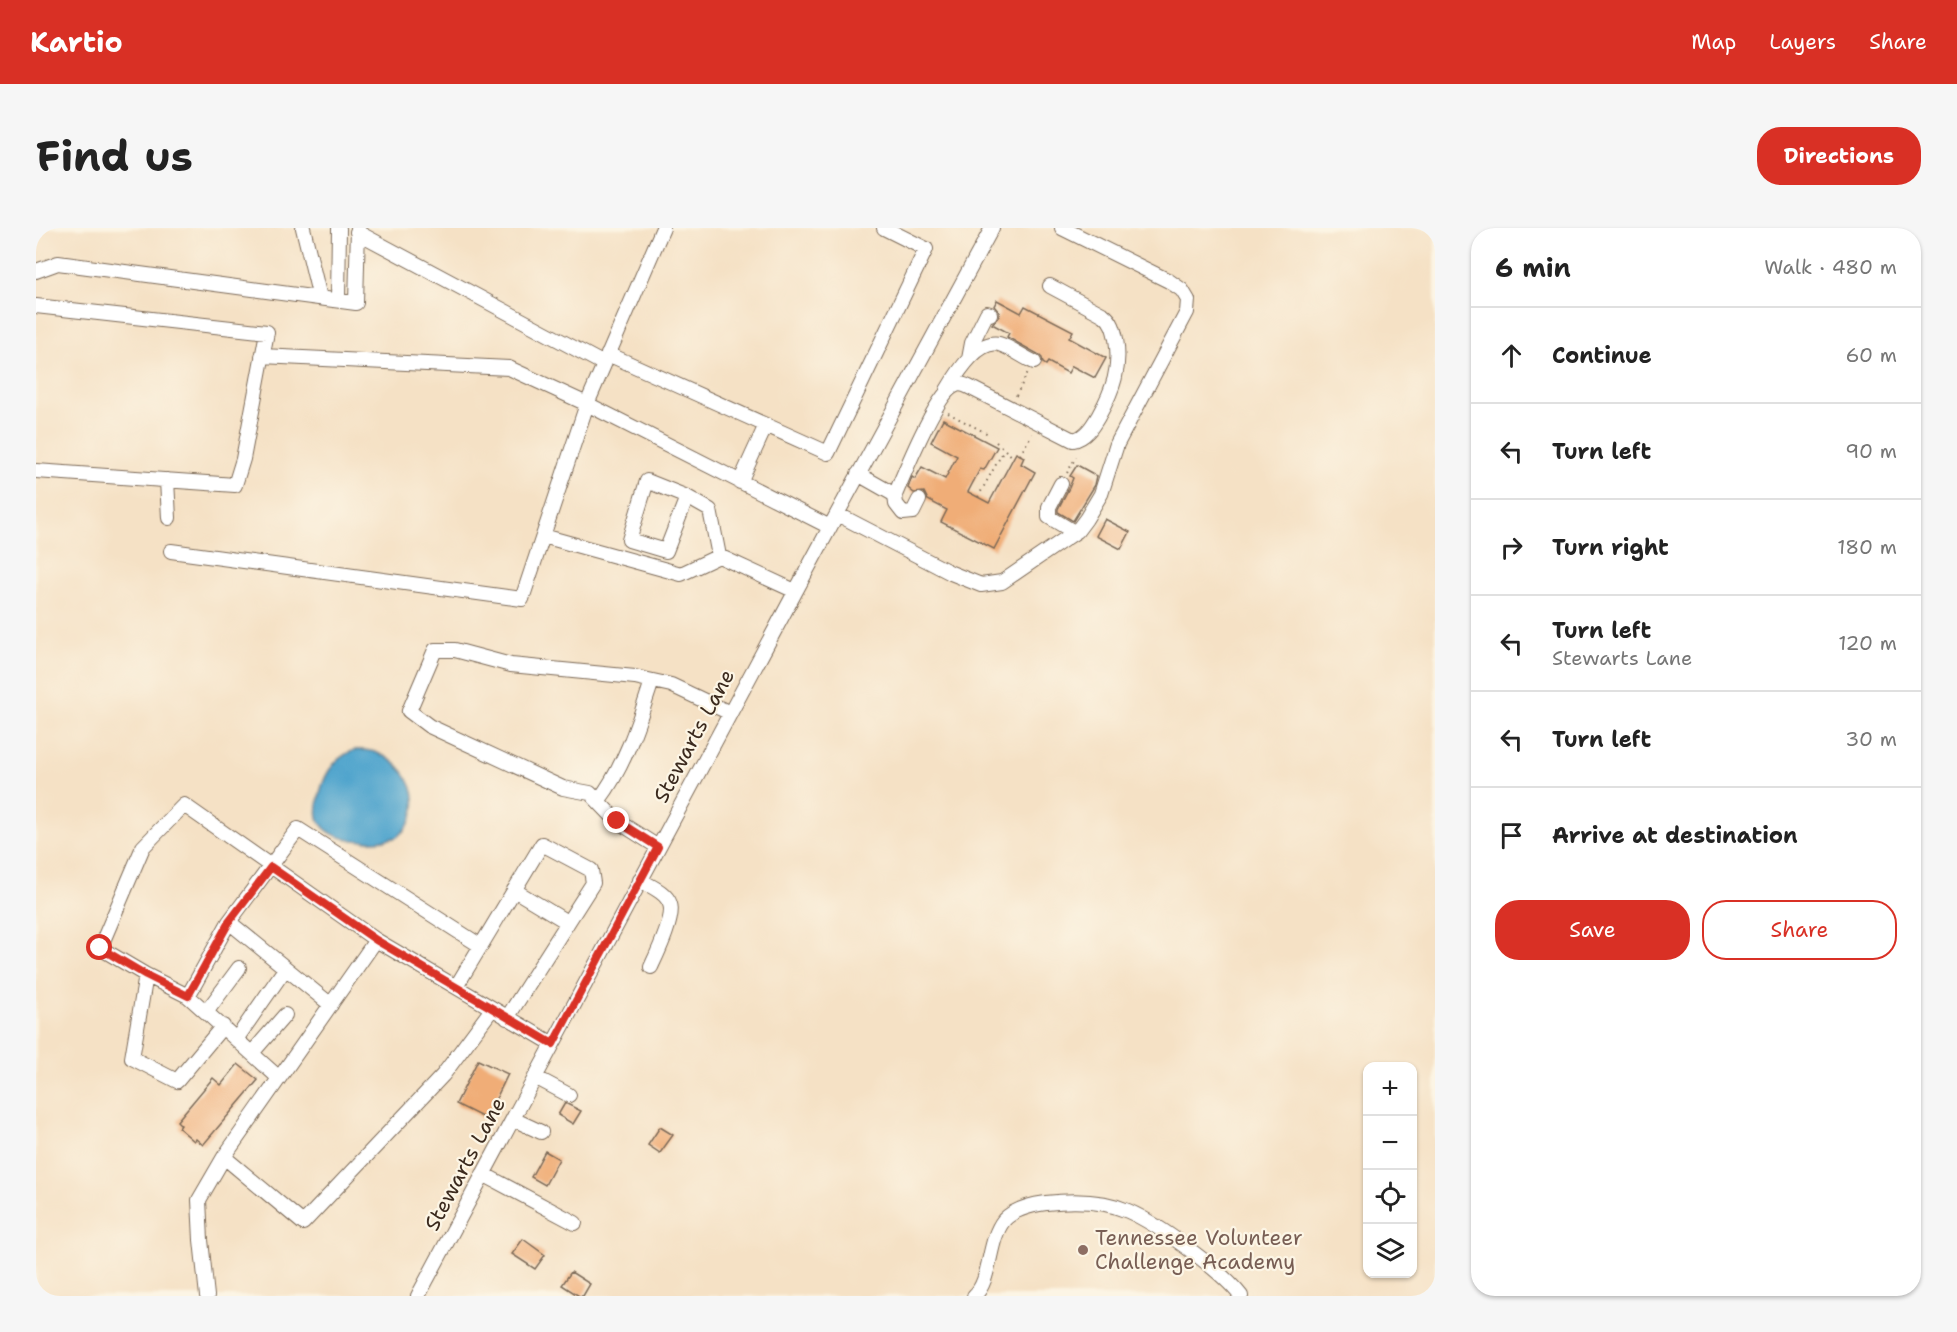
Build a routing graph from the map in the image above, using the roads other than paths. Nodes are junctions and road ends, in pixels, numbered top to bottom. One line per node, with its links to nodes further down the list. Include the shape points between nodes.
1 (303, 228): 10 (street)
2 (339, 228): 11 (street)
3 (663, 228): 15 (street)
4 (884, 228): 20 (street, via 926,249 828,453)
5 (992, 228): 22 (street, Stewarts Lane)
6 (1062, 228): 32 (street, via 1169,281 1188,300 1182,323 1117,444 1101,494)
7 (358, 230): 11 (street, via 356,303); 15 (street)
8 (36, 271): 10 (street, via 58,263)
9 (1050, 286): 18 (street, via 1109,319 1115,332 1116,378 1084,435 1069,439 960,384)
10 (320, 298): 11 (street)
11 (338, 300)
12 (36, 306): 14 (street, via 267,332)
13 (990, 315): 16 (street, via 987,313 973,341)
14 (262, 356): 19 (street, via 509,368); 23 (street, via 236,485)
15 (606, 359): 19 (street); 20 (street)
16 (969, 359): 17 (street, via 986,346 999,344); 18 (street)
17 (1034, 362)
18 (944, 395): 26 (street)
19 (587, 404): 24 (street); 33 (street)
20 (766, 425): 24 (street)
21 (36, 471): 23 (street)
22 (858, 474): 26 (street); 29 (street, Stewarts Lane)
23 (167, 480): 30 (street)
24 (740, 482): 31 (street)
25 (1061, 484): 32 (street, via 1048,507 1049,517)
26 (895, 495): 28 (street, via 903,513 913,512)
27 (687, 497): 27 (street, via 666,551 629,540 647,481); 35 (street, via 710,510)
28 (919, 500)
29 (837, 514): 31 (street, Stewarts Lane); 32 (street, via 981,585 1002,582)
30 (169, 518)
31 (830, 527): 36 (street, Stewarts Lane)
32 (1074, 532)
33 (543, 536): 34 (street, via 522,599); 35 (street, via 681,574)
34 (171, 551)
35 (719, 556): 36 (street)
36 (795, 591): 38 (street, Stewarts Lane)
37 (652, 681): 38 (street, via 671,685); 39 (street, via 612,782); 39 (street, via 511,664 455,650 435,650 409,711 429,726 552,784 590,793)
38 (730, 713): 40 (street, Stewarts Lane)
39 (598, 800): 40 (street, via 617,821)
40 (658, 847): 42 (street, Stewarts Lane)
41 (271, 867): 44 (street); 46 (street); 47 (street, via 298,829); 51 (street, via 184,805 143,846 100,948)
42 (640, 880): 48 (street, via 664,895 671,910); 61 (street, Stewarts Lane)
43 (514, 890): 45 (street); 45 (street, via 542,844 591,870 592,883); 47 (street)
44 (229, 922): 50 (street); 53 (street)
45 (567, 922): 58 (street)
46 (376, 940): 52 (street); 54 (street)
47 (481, 946): 52 (street)
48 (651, 967)
49 (239, 968): 56 (street)
50 (285, 969): 54 (street); 60 (street)
51 (146, 975): 53 (street); 59 (street, via 132,1058 177,1081)
52 (456, 987): 55 (street)
53 (188, 996): 56 (street)
54 (331, 1005): 64 (street)
55 (492, 1009): 58 (street); 68 (street, via 443,1075 303,1223)
56 (207, 1011): 59 (street)
57 (285, 1015): 62 (street)
58 (507, 1018): 61 (street)
59 (223, 1026): 60 (street)
60 (237, 1038): 62 (street)
61 (553, 1044): 63 (street, Stewarts Lane)
62 (252, 1053): 64 (street)
63 (535, 1077): 65 (street); 66 (street, Stewarts Lane)
64 (279, 1078): 68 (street)
65 (569, 1095)
66 (513, 1119): 67 (street); 69 (street, Stewarts Lane)
67 (541, 1132)
68 (224, 1157): 71 (street, via 199,1200)
69 (483, 1174): 70 (street); 72 (street, Stewarts Lane)
70 (575, 1223)
71 (207, 1296)
72 (418, 1296)
73 (974, 1296): 74 (street, via 984,1281 1004,1220 1015,1211 1064,1201 1127,1210 1196,1256)
74 (1241, 1296)

